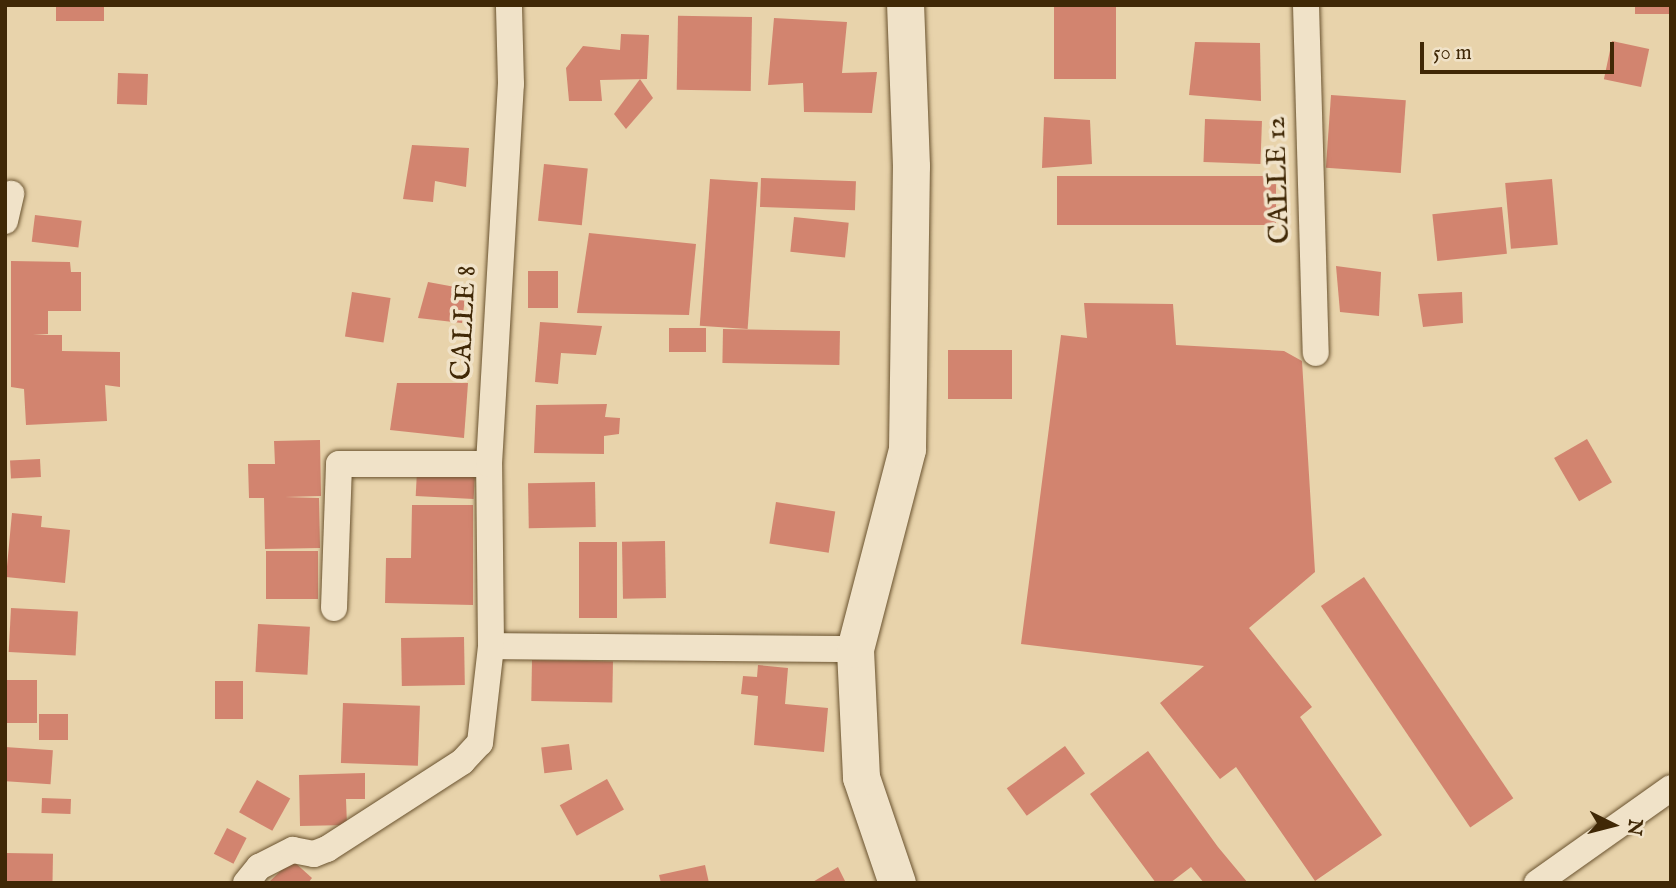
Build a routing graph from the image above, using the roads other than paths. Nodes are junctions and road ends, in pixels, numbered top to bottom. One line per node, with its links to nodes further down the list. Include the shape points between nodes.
1 (509, 5): 7 (street, CALLE 8, via 511,85)
2 (905, 5): 10 (street, via 911,166 907,449)
3 (1306, 5): 6 (street, CALLE 12)
4 (11, 194): 5 (street)
5 (5, 221)
6 (1316, 353)
7 (488, 464): 8 (street, via 339,464); 9 (street, CALLE 8)
8 (334, 608)
9 (491, 646): 10 (street); 12 (street, CALLE 8, via 480,743 462,762 327,849 314,854 293,850 259,867)
10 (855, 649): 13 (street, via 861,777)
11 (1671, 788): 14 (street)
12 (246, 883)
13 (897, 883)
14 (1537, 883)

